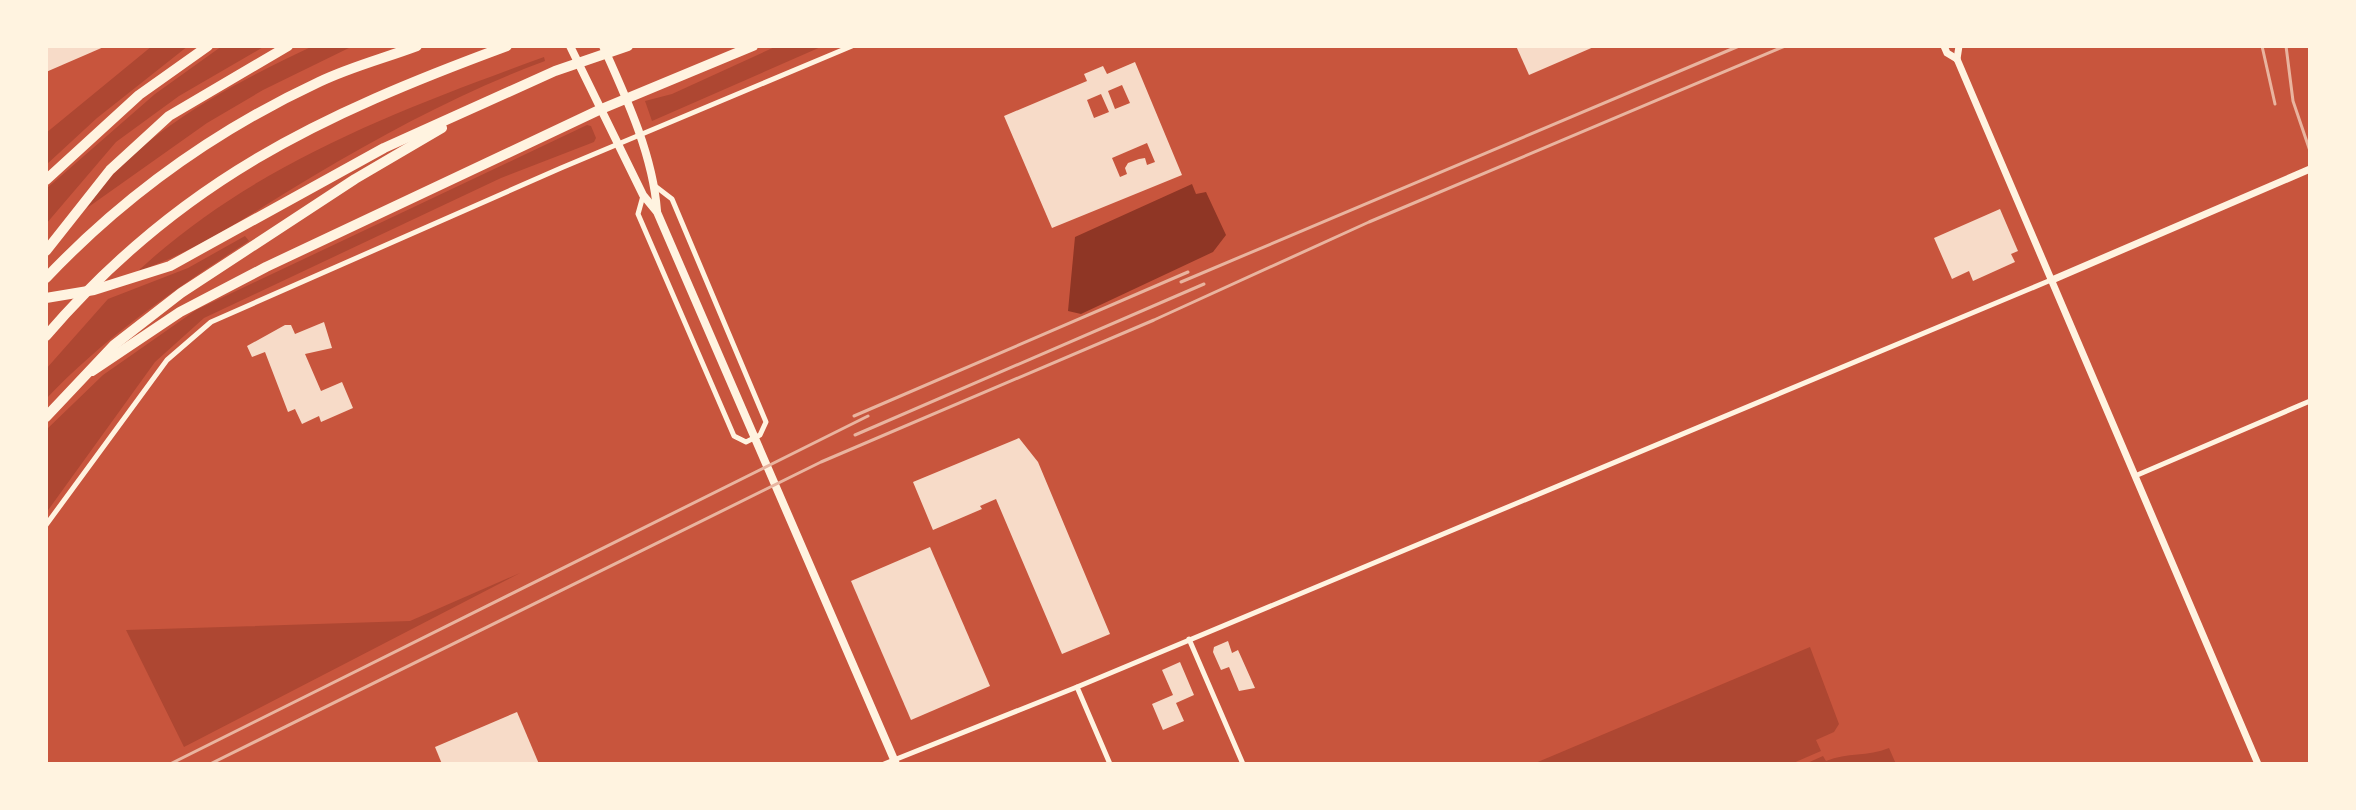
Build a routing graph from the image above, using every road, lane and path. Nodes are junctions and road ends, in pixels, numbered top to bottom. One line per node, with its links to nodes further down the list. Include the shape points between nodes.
1 (208, 46): 19 (highway, via 139,95)
2 (288, 46): 23 (highway, via 169,116 110,170)
3 (417, 46): 24 (highway, via 322,80 245,119 157,178)
4 (507, 46): 27 (highway, via 405,84 302,131 229,172 148,233)
5 (570, 46): 15 (main road)
6 (603, 46): 13 (main road)
7 (628, 46): 14 (highway)
8 (753, 46): 13 (highway)
9 (852, 46): 16 (street)
10 (1944, 46): 12 (street)
11 (1959, 46): 12 (street)
12 (1957, 59): 25 (street)
13 (625, 99): 15 (highway); 16 (main road)
14 (481, 103): 26 (highway, via 384,148 170,266); 28 (highway, via 181,293 114,345)
15 (599, 110): 17 (main road); 28 (highway, via 266,267 180,312)
16 (638, 136): 17 (street); 20 (main road)
17 (617, 145): 21 (main road); 32 (street, via 211,322 167,360)
18 (2310, 169): 25 (street)
19 (46, 180)
20 (655, 186): 21 (street, via 672,199 766,422 760,435 746,442 734,436 638,214); 22 (main road)
21 (643, 195): 22 (main road)
22 (657, 212): 35 (main road)
23 (46, 251)
24 (46, 278)
25 (2052, 280): 31 (street); 33 (street)
26 (46, 298)
27 (46, 336)
28 (92, 371): 30 (highway)
29 (2310, 401): 31 (street)
30 (46, 417)
31 (2135, 476): 39 (street)
32 (46, 525)
33 (1189, 639): 34 (street); 38 (street)
34 (1077, 687): 35 (street); 37 (street)
35 (895, 762): 36 (street)
36 (884, 764)
37 (1110, 764)
38 (1243, 764)
39 (2258, 764)

